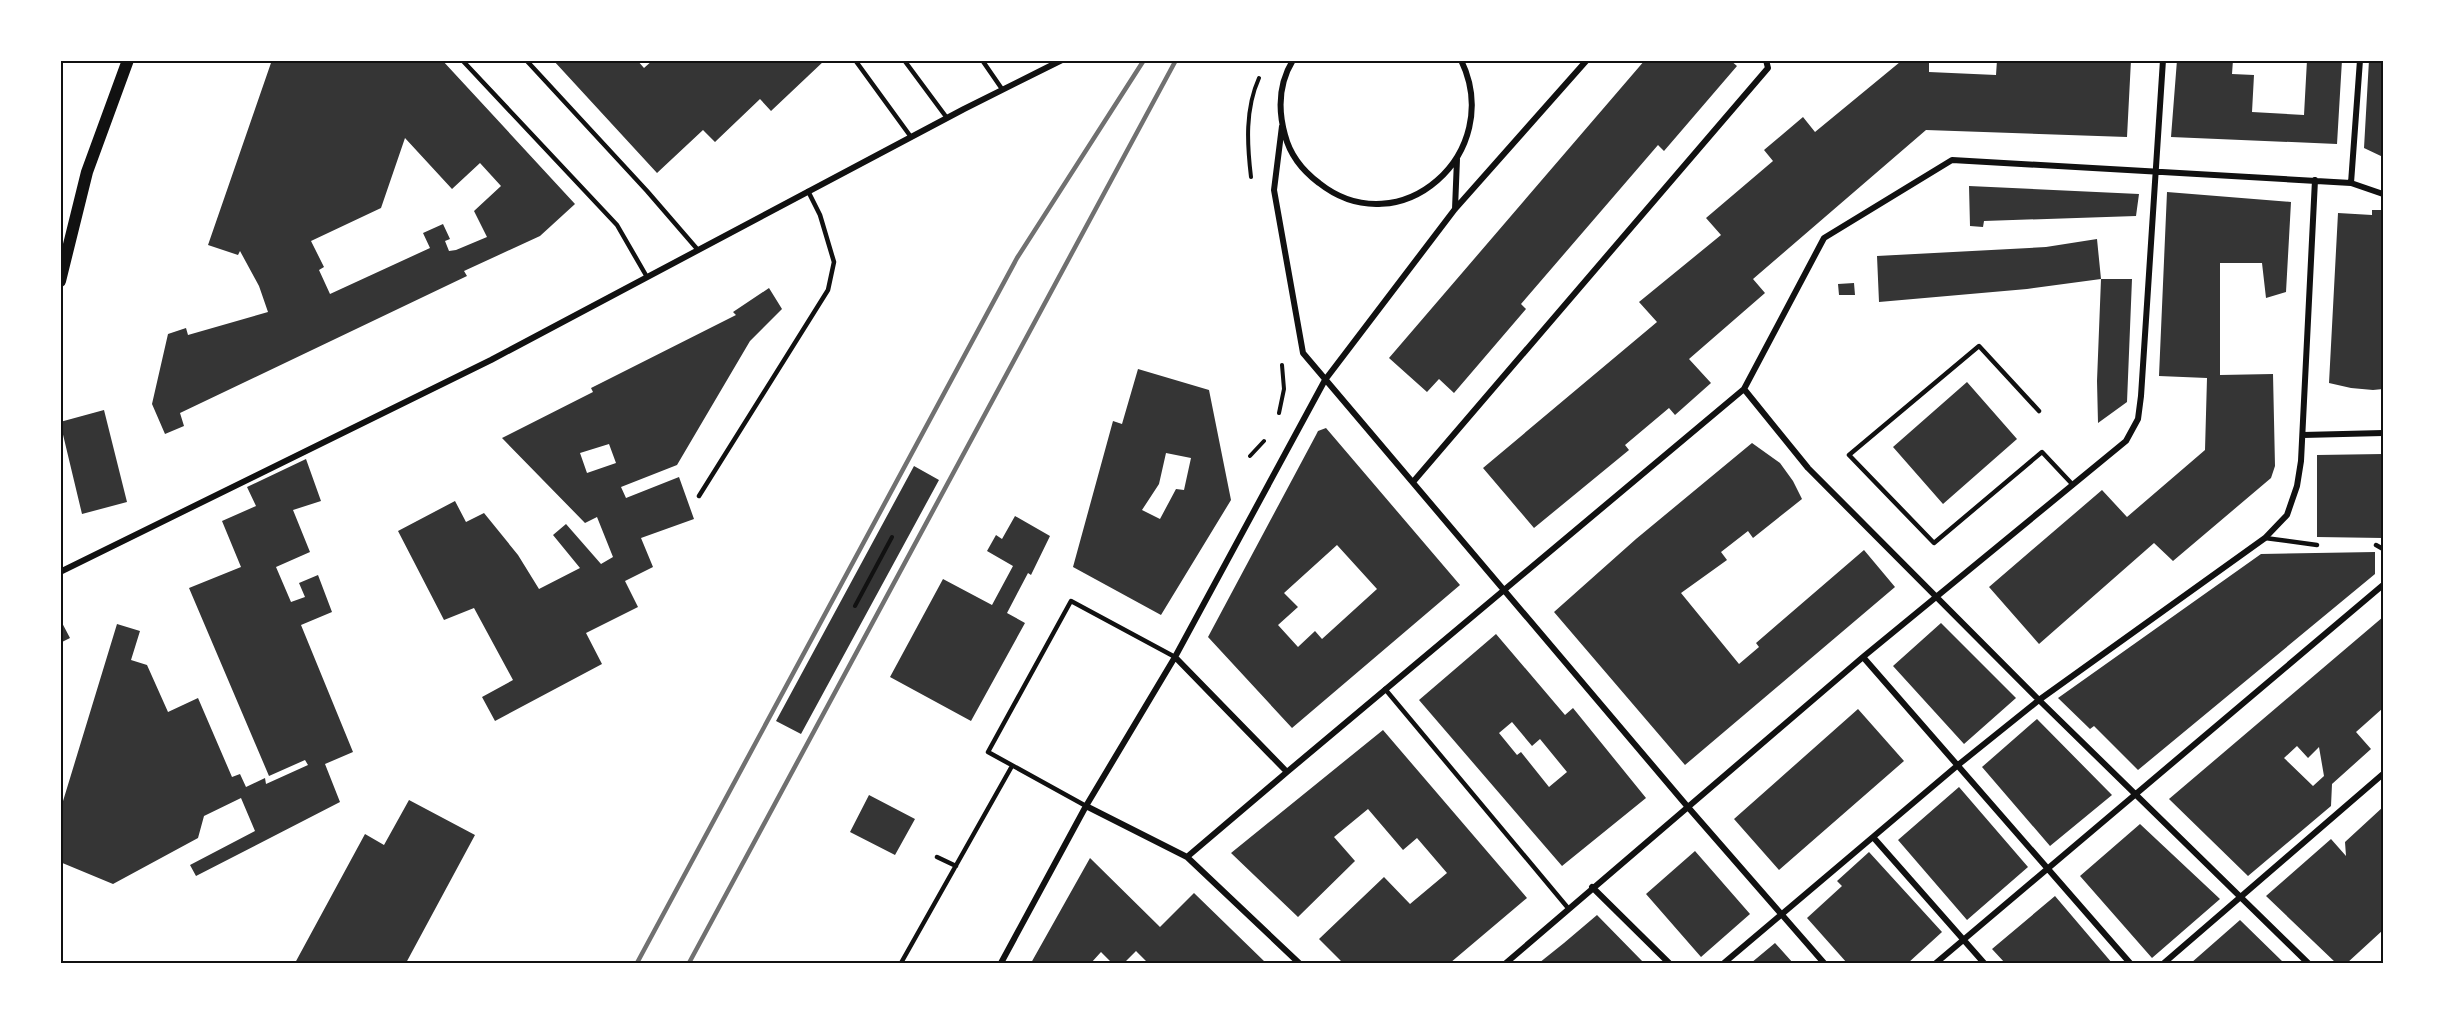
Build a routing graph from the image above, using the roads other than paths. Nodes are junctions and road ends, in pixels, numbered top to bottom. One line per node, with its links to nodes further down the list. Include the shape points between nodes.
1 (128, 60): 27 (main road, via 87,172)
2 (462, 60): 26 (lane, via 617,225)
3 (526, 60): 25 (lane)
4 (855, 60): 17 (lane)
5 (904, 60): 15 (lane)
6 (982, 60): 14 (lane)
7 (1062, 60): 14 (street)
8 (1293, 60): 16 (street, via 1281,94)
9 (1461, 60): 18 (street, via 1473,101 1470,132)
10 (1587, 60): 24 (street)
11 (1766, 60): 33 (street, via 1768,68)
12 (2163, 60): 19 (street)
13 (2360, 60): 21 (street)
14 (1002, 89): 15 (street)
15 (947, 118): 17 (street)
16 (1282, 126): 18 (street, via 1293,156 1313,179 1337,195 1367,203 1397,201 1418,193 1437,182); 28 (street, via 1274,190 1302,347)
17 (911, 137): 22 (street)
18 (1457, 159): 24 (street)
19 (2155, 171): 20 (street); 29 (street, via 1952,160 1824,238); 34 (street, via 2138,419 2126,441)
20 (2315, 180): 21 (street); 32 (street)
21 (2351, 183): 23 (street)
22 (808, 191): 25 (street); 35 (lane, via 820,215 834,262 828,290)
23 (2383, 194)
24 (1455, 209): 28 (street)
25 (698, 250): 26 (street)
26 (647, 277): 40 (street, via 491,360)
27 (60, 280)
28 (1325, 380): 33 (street); 44 (street)
29 (1744, 389): 42 (street); 43 (street, via 1808,468)
30 (2039, 411): 34 (lane, via 1979,346 1849,455 1934,543 2042,452)
31 (2383, 433): 32 (street)
32 (2303, 435): 36 (street, via 2297,486 2287,515)
33 (1413, 482): 42 (street)
34 (2073, 485): 43 (street)
35 (699, 496)
36 (2265, 538): 37 (lane); 47 (street)
37 (2317, 545)
38 (2376, 545): 39 (lane)
39 (2383, 549)
40 (60, 572)
41 (2383, 585): 52 (street)
42 (1504, 590): 46 (street); 54 (street)
43 (1936, 596): 45 (street); 47 (street)
44 (1175, 657): 49 (lane, via 1071,601 988,752); 50 (street); 53 (street)
45 (1863, 657): 48 (street); 54 (street)
46 (1385, 689): 50 (street); 62 (lane)
47 (2039, 700): 48 (street); 52 (street)
48 (1958, 765): 55 (street); 59 (street)
49 (1012, 766): 53 (lane); 58 (lane)
50 (1287, 772): 57 (street)
51 (2383, 774): 61 (street)
52 (2135, 795): 59 (street); 61 (street)
53 (1086, 806): 57 (street); 66 (street)
54 (1686, 806): 60 (street); 63 (street)
55 (1873, 837): 63 (street); 64 (street)
56 (937, 857): 58 (lane)
57 (1187, 857): 67 (street)
58 (956, 866): 65 (lane)
59 (2048, 868): 64 (street); 74 (street)
60 (1592, 887): 62 (street); 69 (street)
61 (2241, 897): 75 (street); 76 (street)
62 (1568, 908): 68 (street)
63 (1780, 915): 70 (street); 71 (street)
64 (1963, 940): 72 (street); 73 (street)
65 (901, 963)
66 (1001, 963)
67 (1299, 963)
68 (1506, 963)
69 (1669, 963)
70 (1724, 963)
71 (1824, 963)
72 (1936, 963)
73 (1984, 963)
74 (2130, 963)
75 (2164, 963)
76 (2308, 963)

